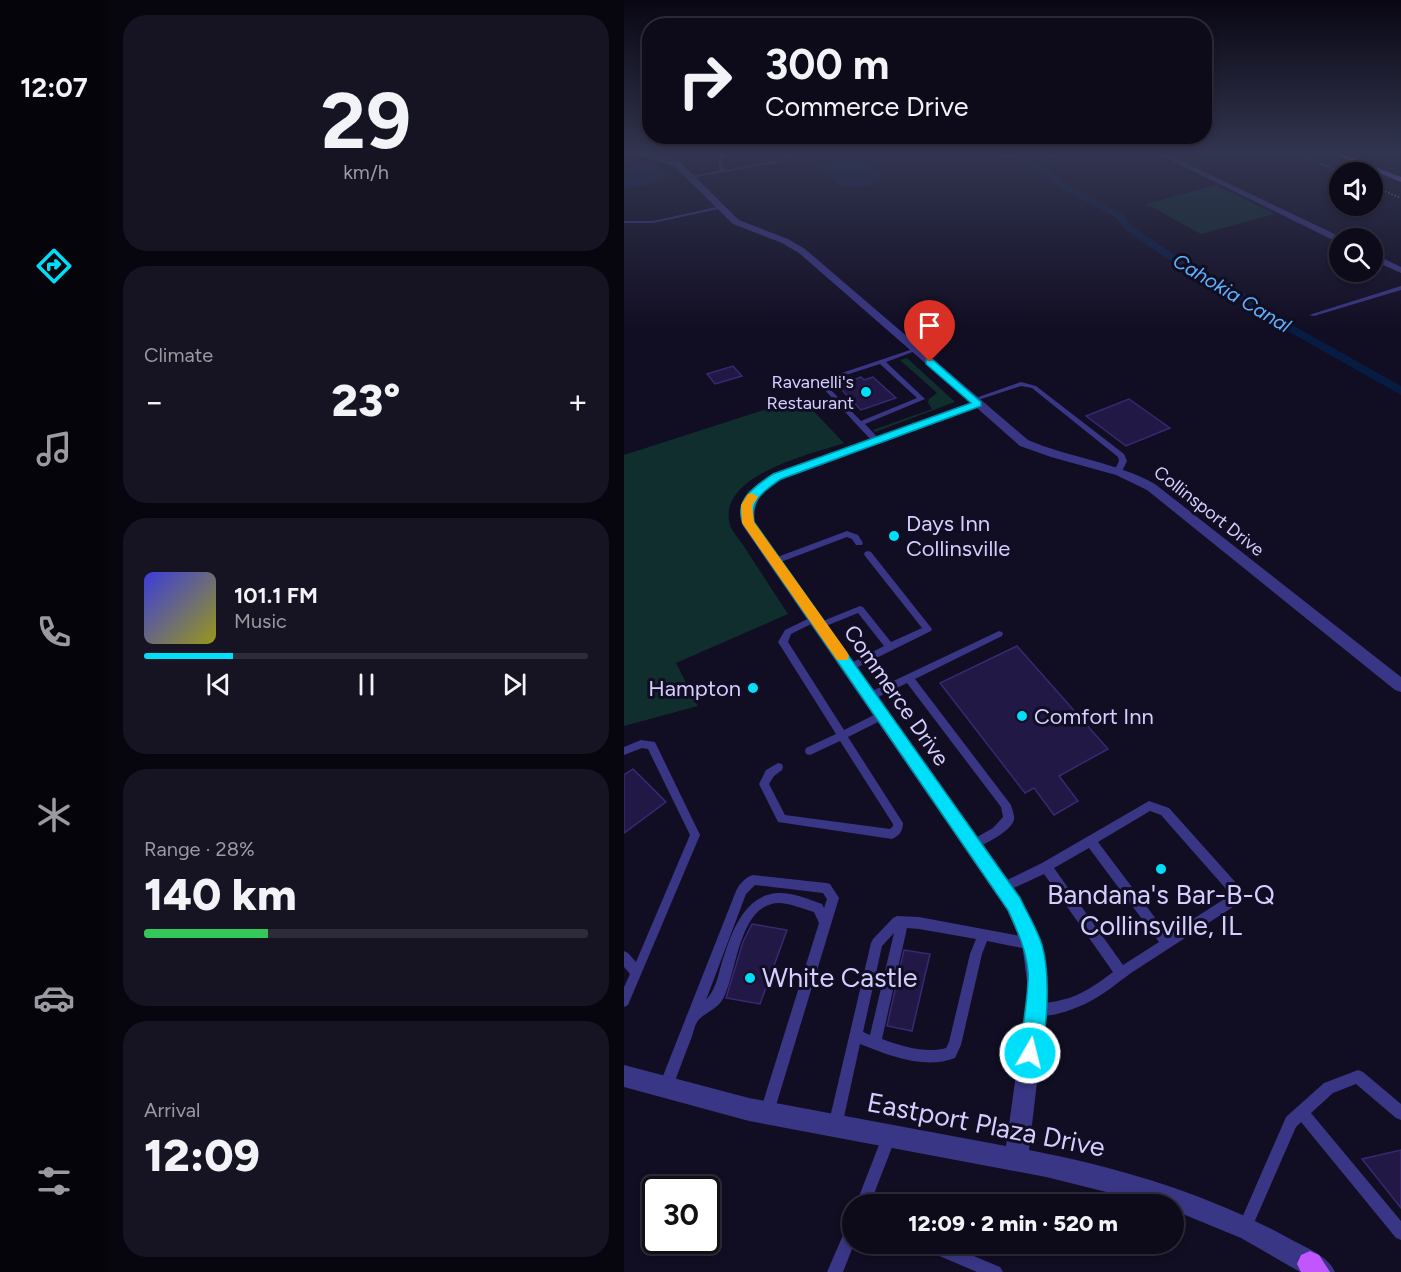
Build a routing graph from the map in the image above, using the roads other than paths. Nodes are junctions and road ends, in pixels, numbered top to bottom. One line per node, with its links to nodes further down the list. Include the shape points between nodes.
1 (697, 212): 4 (lane, via 653,222)
2 (728, 212): 10 (street, Collinsport Drive, via 746,227 802,251)
3 (1282, 212): 5 (street)
4 (624, 221)
5 (1329, 235)
6 (1383, 261): 7 (street)
7 (1401, 270)
8 (1401, 288): 9 (lane)
9 (1312, 315)
10 (915, 350): 11 (lane); 12 (street, Collinsport Drive)
11 (881, 361): 13 (lane, via 824,380 824,386); 13 (lane, via 922,399)
12 (975, 402): 14 (street, Commerce Drive); 15 (street, Collinsport Drive, via 1039,451); 15 (lane, via 1021,384 1034,387 1121,456)
13 (859, 424): 14 (lane)
14 (877, 441): 18 (street, Commerce Drive, via 777,477 758,490 746,505 748,523)
15 (1118, 471): 24 (street, Collinsport Drive, via 1151,486)
16 (859, 543): 18 (lane, via 847,534)
17 (868, 554): 21 (lane, via 928,629)
18 (775, 561): 19 (street, Commerce Drive)
19 (818, 622): 21 (lane, via 860,609); 22 (street, Commerce Drive); 27 (lane, via 788,632 783,642)
20 (999, 634): 23 (lane)
21 (890, 647): 22 (lane)
22 (850, 667): 25 (street, Commerce Drive)
23 (909, 678): 25 (lane); 32 (lane, via 1006,805 1009,818 997,831)
24 (1401, 686)
25 (871, 696): 26 (street, Commerce Drive)
26 (884, 715): 27 (lane); 32 (street, Commerce Drive)
27 (842, 736): 28 (lane); 30 (lane, via 898,823 892,834 782,819 764,784)
28 (810, 750)
29 (624, 751): 41 (lane, via 641,744 651,745 696,835)
30 (778, 767)
31 (1090, 842): 33 (lane); 38 (lane); 38 (lane, via 1149,806 1165,811 1233,888 1232,901)
32 (974, 844): 34 (street, Commerce Drive)
33 (1046, 867): 34 (lane); 42 (lane)
34 (1003, 888): 39 (street, Commerce Drive)
35 (825, 922): 45 (lane, via 818,908 795,901 776,898 755,906 743,920 719,994); 45 (lane, via 832,898 826,888 753,880 742,891); 52 (lane)
36 (900, 922): 37 (lane); 46 (lane, via 877,943); 47 (lane)
37 (984, 935): 39 (lane); 47 (lane, via 950,1053 938,1056)
38 (1167, 943): 42 (lane)
39 (1032, 944): 44 (street, Commerce Drive, via 1038,973)
40 (624, 957): 41 (lane)
41 (637, 973): 43 (lane)
42 (1121, 973): 44 (lane, via 1099,992 1056,1009)
43 (624, 1001)
44 (1036, 1010): 55 (street, Commerce Drive)
45 (693, 1017): 49 (lane)
46 (855, 1035): 47 (lane); 53 (lane)
47 (874, 1044)
48 (624, 1076): 49 (street, Eastport Plaza Drive)
49 (665, 1089): 52 (street, Eastport Plaza Drive)
50 (1302, 1112): 51 (lane, via 1329,1088 1358,1077); 57 (lane, via 1291,1122); 58 (lane)
51 (1401, 1113)
52 (766, 1114): 53 (street, Eastport Plaza Drive)
53 (835, 1127): 54 (street, Eastport Plaza Drive)
54 (889, 1137): 55 (street, Eastport Plaza Drive); 56 (lane)
55 (1016, 1159): 57 (street, Eastport Plaza Drive, via 1132,1184 1196,1204)
56 (867, 1194)
57 (1245, 1227): 61 (street, Eastport Plaza Drive)
58 (1401, 1233)
59 (842, 1254): 62 (lane)
60 (952, 1254): 63 (lane)
61 (1316, 1269)
62 (835, 1272)
63 (995, 1272)

